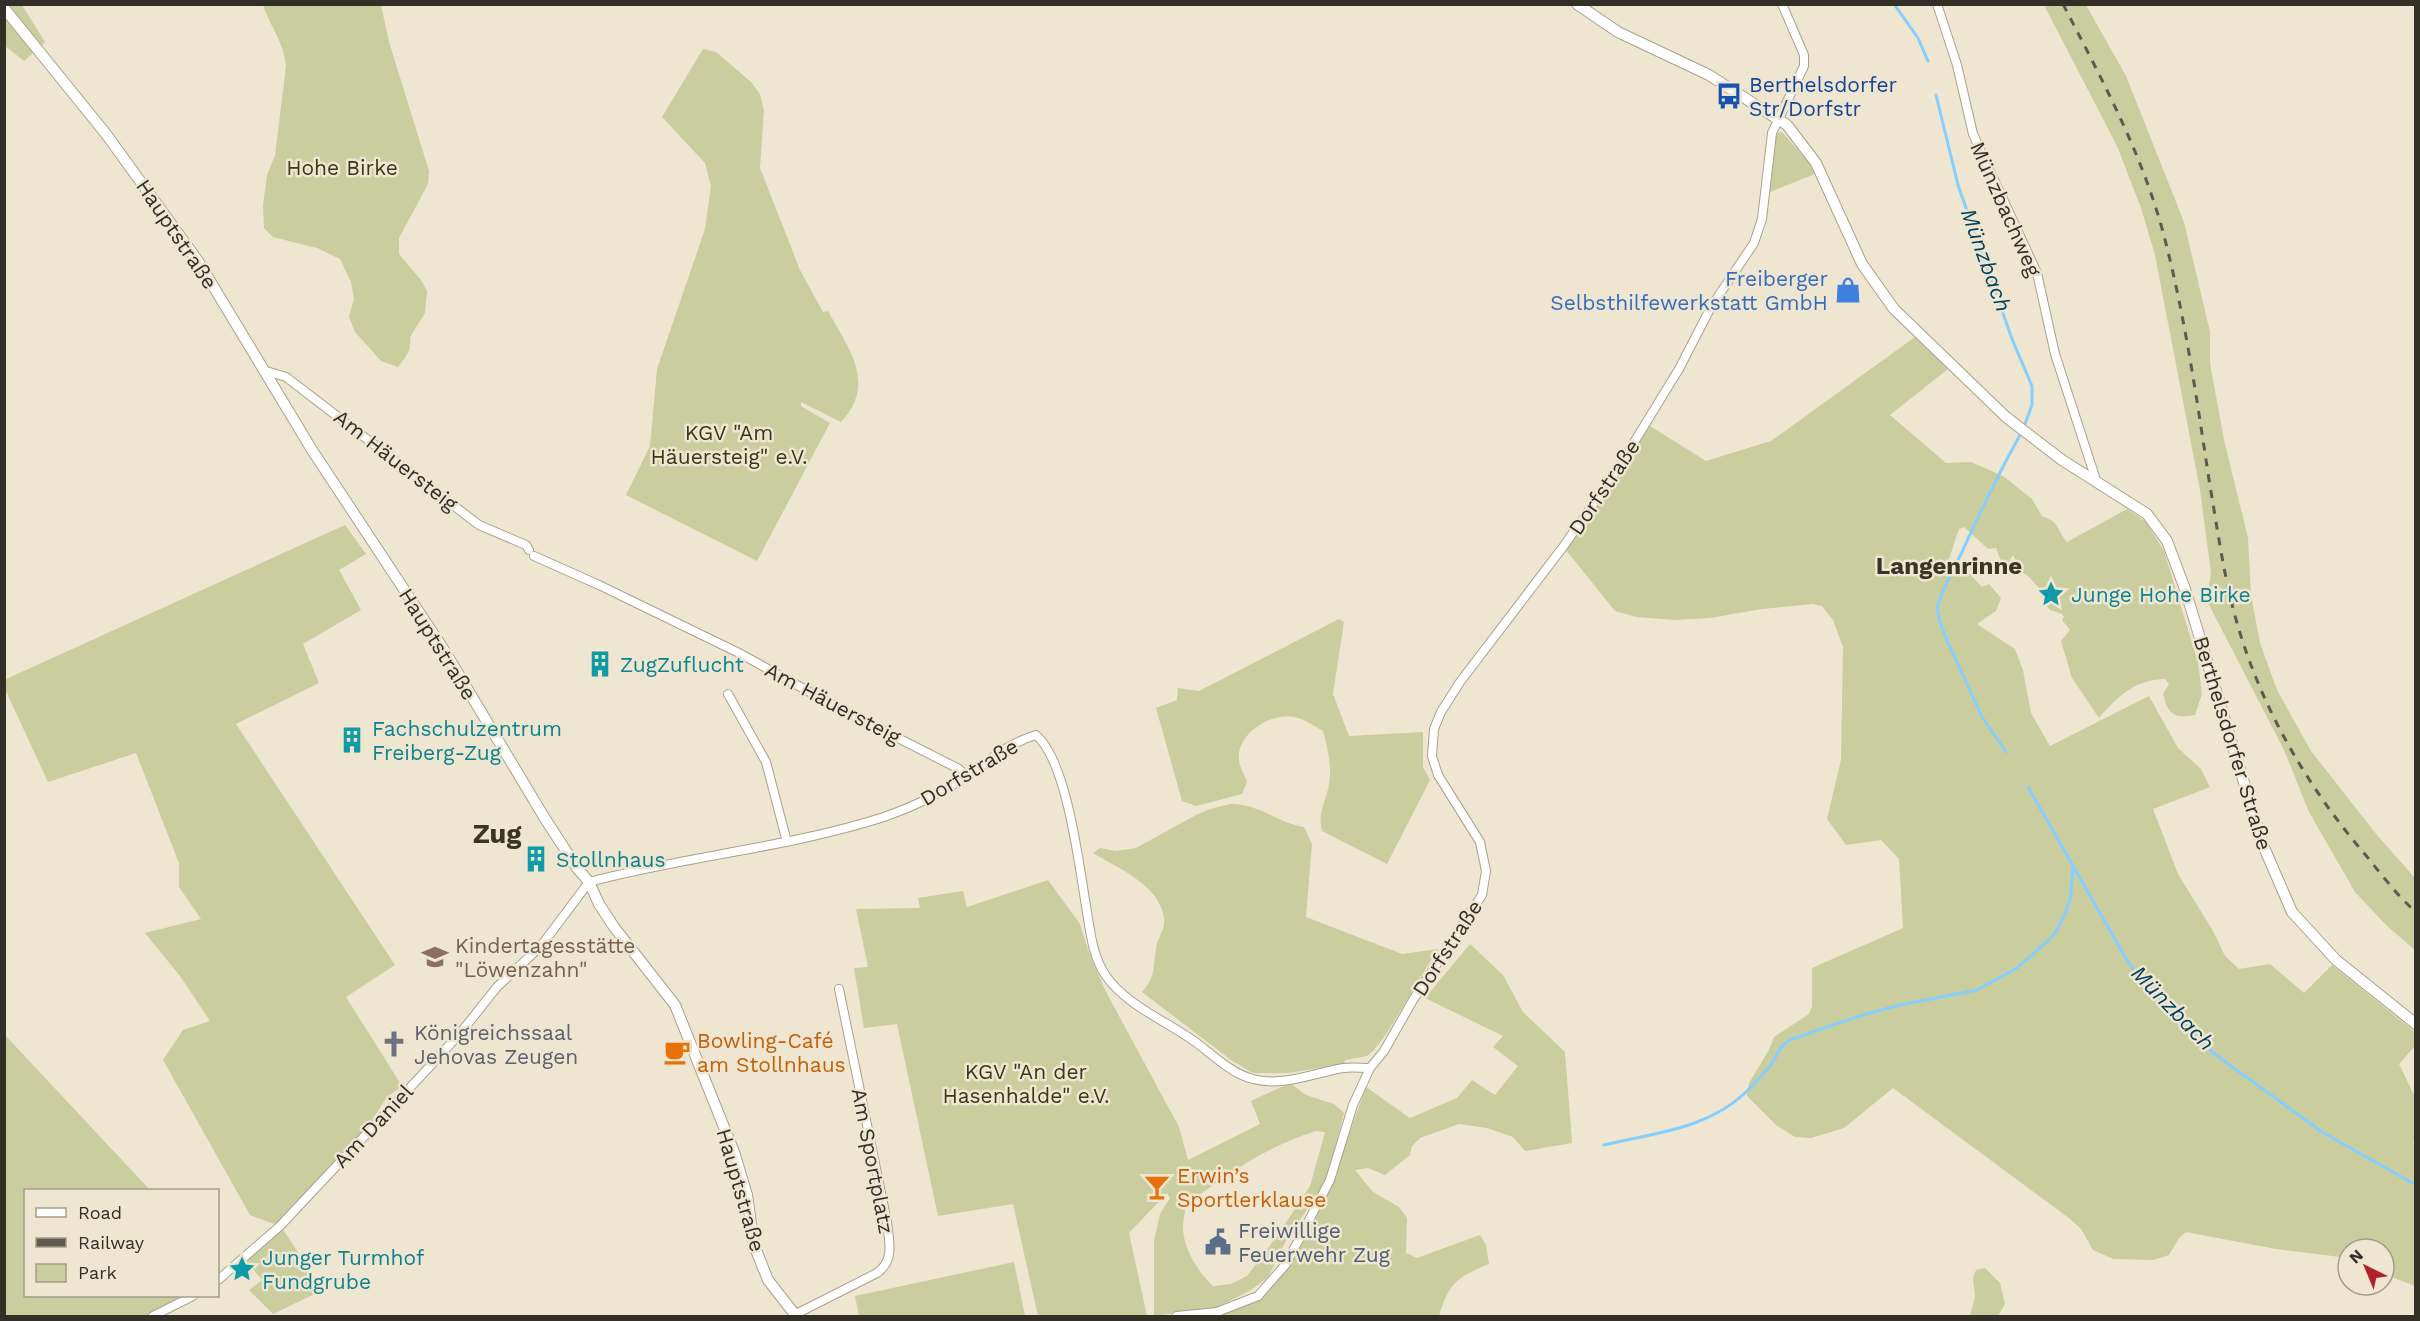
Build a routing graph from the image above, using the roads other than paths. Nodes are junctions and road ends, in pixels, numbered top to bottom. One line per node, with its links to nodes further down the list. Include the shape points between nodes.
1 (1577, 4): 5 (street, Berthelsdorfer Straße, via 1618,32 1709,75)
2 (1782, 4): 5 (street, Dorfstraße, via 1804,55 1804,66)
3 (1937, 4): 7 (street, Münzbachweg, via 1973,134 2037,273 2055,354)
4 (4, 8): 6 (street, Hauptstraße, via 106,134 176,229)
5 (1778, 119): 7 (street, Berthelsdorfer Straße, via 1796,134 1816,163 1862,264 1894,309 2006,417); 14 (street, Dorfstraße, via 1772,133 1762,219 1754,243 1711,307 1679,369 1617,470 1441,712 1434,729 1432,756 1443,783 1480,842 1486,871 1484,885 1482,895)
6 (263, 370): 9 (street, Am Häuersteig, via 286,377 479,525 739,653); 11 (street, Hauptstraße, via 444,650 544,817)
7 (2097, 483): 13 (street, Berthelsdorfer Straße, via 2147,514 2173,554 2263,845 2292,912 2336,960)
8 (728, 694): 10 (street, via 766,762)
9 (967, 777): 10 (street, Dorfstraße, via 925,801 884,816); 14 (street, Dorfstraße, via 1020,740 1036,735 1048,749 1060,779 1094,949 1105,975 1125,996 1252,1079 1288,1080 1345,1068)
10 (787, 842): 11 (street, Dorfstraße)
11 (589, 882): 15 (street, Am Daniel, via 542,946 497,987 434,1062 280,1226); 17 (street, Hauptstraße, via 614,927 675,1005 734,1152 747,1195 754,1245 768,1280)
12 (839, 989): 17 (street, Am Sportplatz, via 887,1222 890,1259 877,1274)
13 (2415, 1024)
14 (1370, 1068): 19 (street, via 1353,1105 1330,1180 1286,1264 1258,1296 1217,1312)
15 (219, 1279)
16 (191, 1297): 18 (street)
17 (795, 1316)
18 (153, 1317)
19 (1178, 1317)

